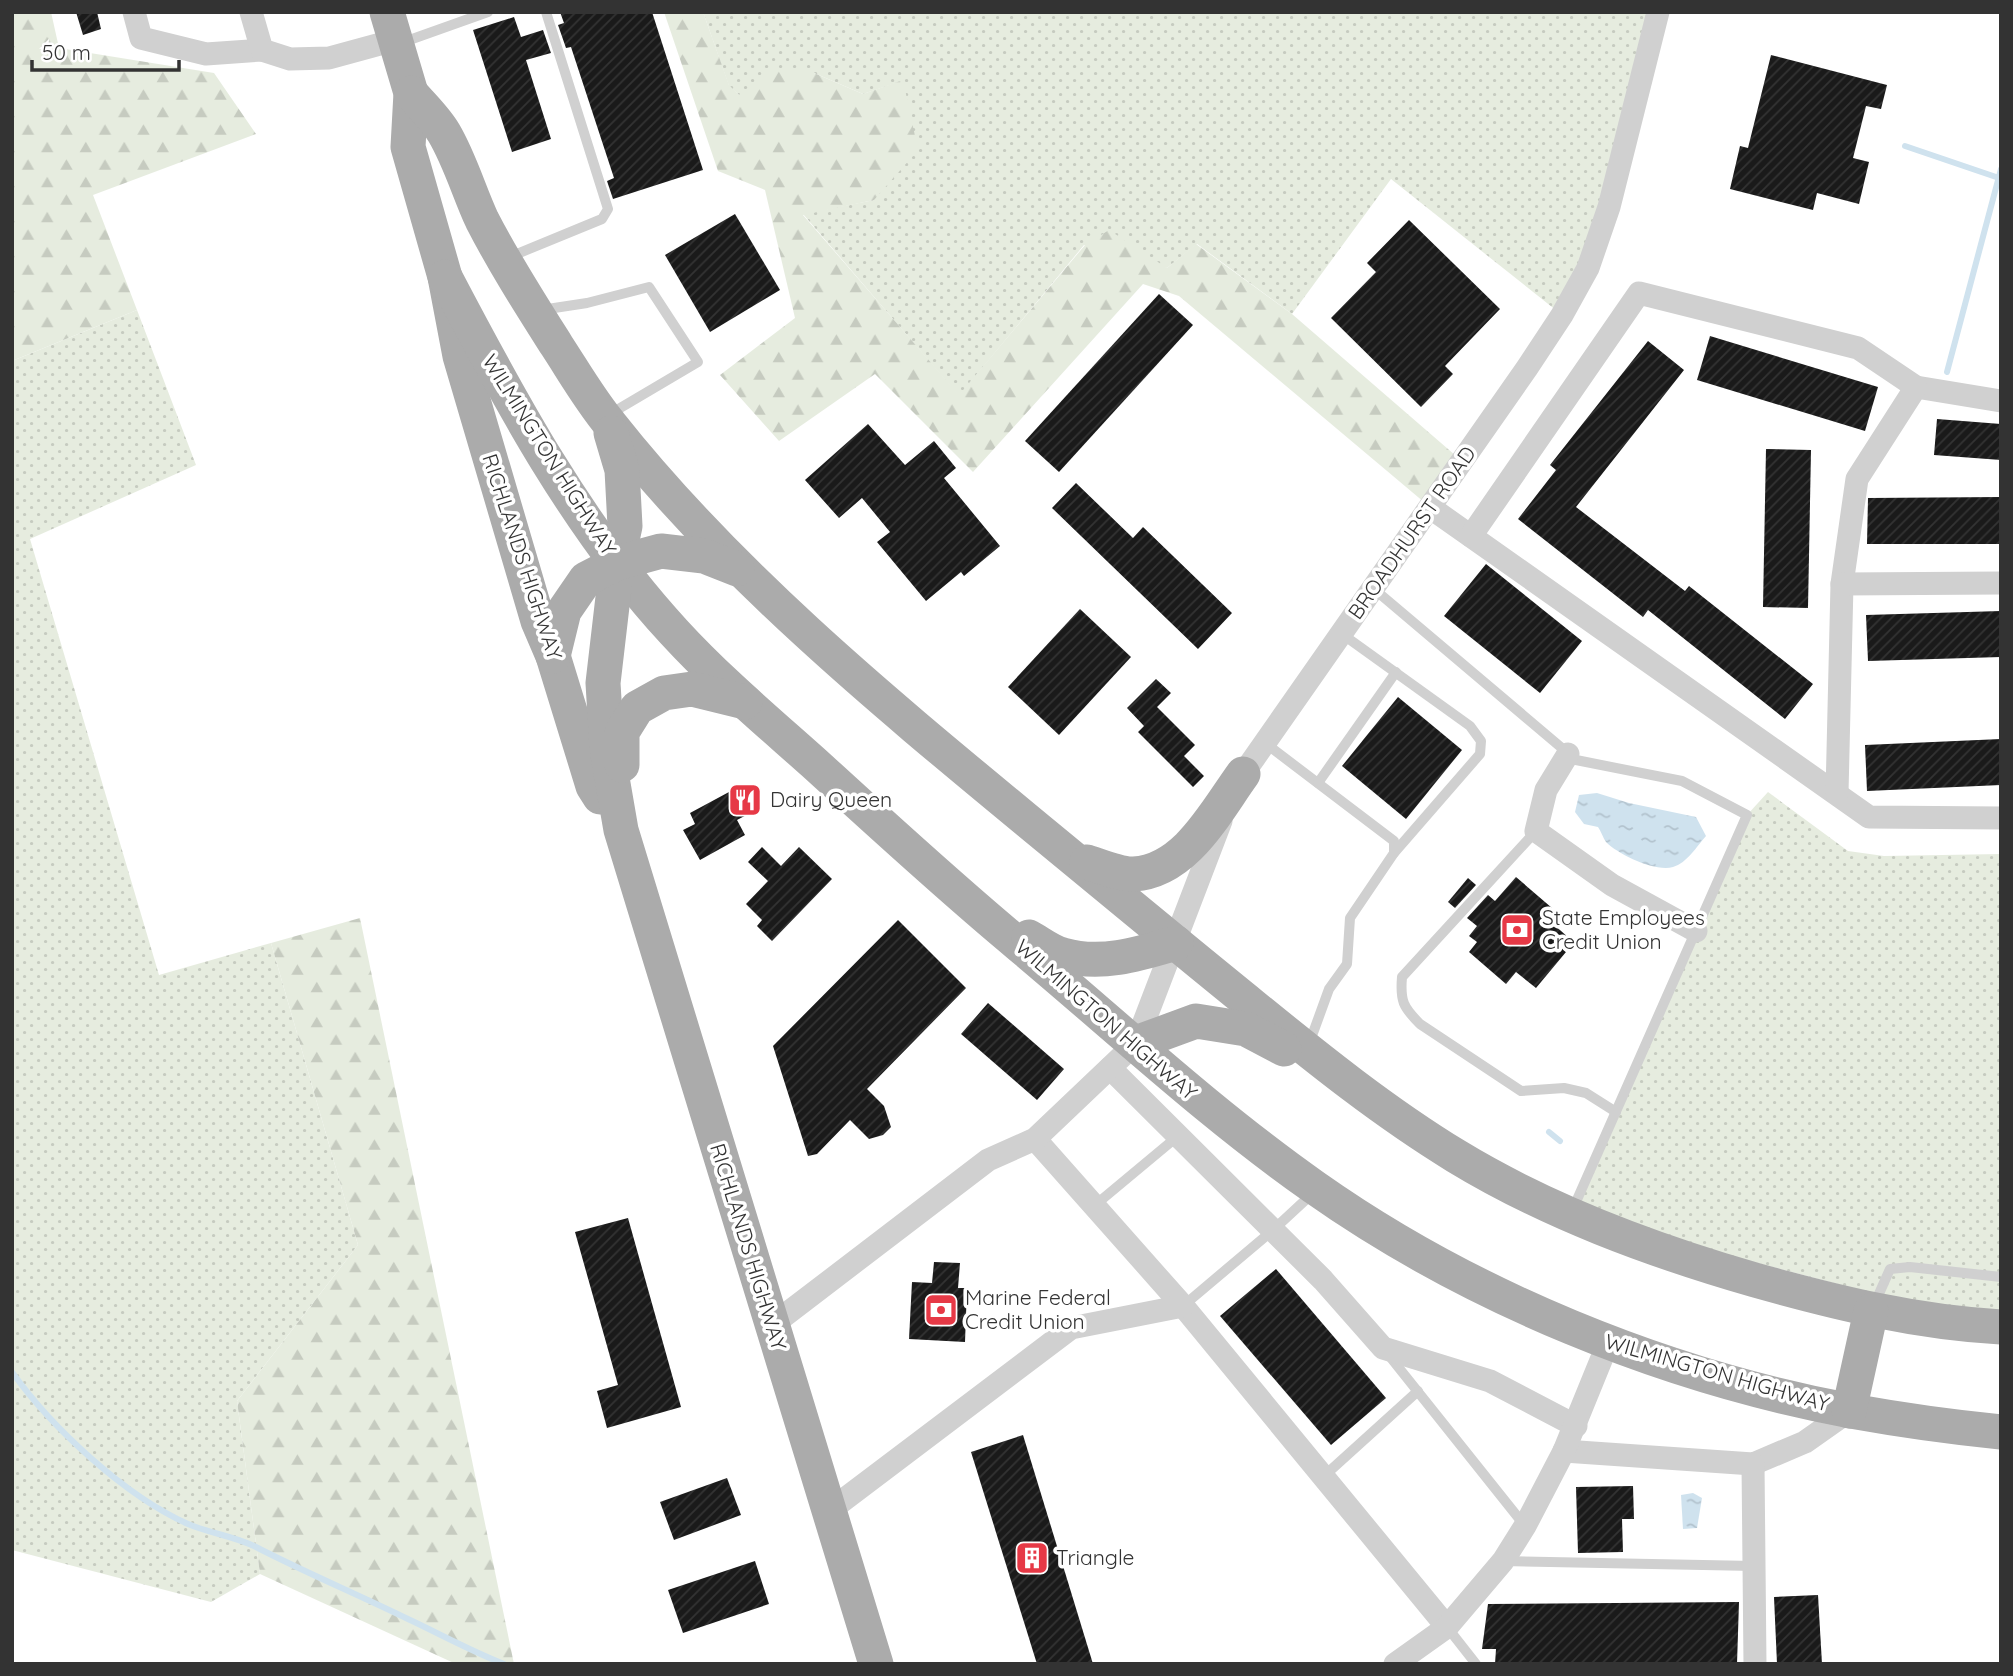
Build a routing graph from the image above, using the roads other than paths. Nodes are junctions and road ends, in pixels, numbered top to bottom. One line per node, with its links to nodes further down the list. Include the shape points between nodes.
1 (134, 12): 8 (street, via 141,38 206,54)
2 (251, 12): 8 (street)
3 (488, 12): 6 (lane)
4 (546, 12): 10 (lane, via 608,209 602,219)
5 (1658, 12): 16 (street, BROADHURST ROAD, via 1609,207 1588,268 1562,315)
6 (472, 15): 7 (lane)
7 (393, 32): 8 (street, via 329,58 290,60); 9 (main road)
8 (262, 50)
9 (411, 93): 10 (main road, via 444,132); 11 (main road, via 408,147)
10 (504, 259): 12 (main road)
11 (445, 277): 18 (main road, WILMINGTON HIGHWAY, via 511,402); 24 (main road, RICHLANDS HIGHWAY, via 460,356 538,621)
12 (534, 311): 15 (main road); 15 (lane, via 649,287 698,362)
13 (1916, 387): 14 (street); 17 (street, via 1858,348 1639,293); 21 (street, via 1857,479)
14 (2001, 401)
15 (606, 420): 18 (main road, RICHLANDS HIGHWAY, via 622,470 625,526); 19 (main road)
16 (1431, 508): 17 (street); 22 (street, BROADHURST ROAD)
17 (1471, 536): 31 (street)
18 (617, 563): 19 (main road, via 662,551 704,556); 24 (main road, via 586,579 564,611); 26 (main road, WILMINGTON HIGHWAY, via 674,632); 33 (main road, RICHLANDS HIGHWAY, via 603,683 607,749)
19 (744, 572): 36 (main road, via 923,733)
20 (2001, 583): 21 (street)
21 (1842, 584): 31 (street)
22 (1374, 589): 23 (street, BROADHURST ROAD); 28 (lane)
23 (1342, 634): 25 (lane); 27 (street, BROADHURST ROAD)
24 (553, 656): 33 (main road, RICHLANDS HIGHWAY, via 593,786)
25 (1396, 672): 30 (lane); 35 (lane, via 1470,726 1481,741 1480,754)
26 (745, 702): 33 (main road, via 692,689 664,693 637,708 622,732); 37 (main road, WILMINGTON HIGHWAY)
27 (1265, 743): 29 (street, BROADHURST ROAD); 30 (lane)
28 (1568, 754): 34 (street, via 1546,790); 38 (lane, via 1576,760 1682,781 1747,815)
29 (1244, 774): 36 (main road, via 1192,843 1164,867 1133,875); 39 (street, BROADHURST ROAD, via 1214,838)
30 (1318, 783): 35 (lane, via 1394,841)
31 (1837, 793): 32 (street, via 1869,817)
32 (2001, 818)
33 (621, 830): 54 (main road, RICHLANDS HIGHWAY)
34 (1536, 831): 38 (street, via 1612,885); 44 (lane, via 1402,977 1401,995 1420,1024 1521,1091 1564,1088 1586,1093)
35 (1394, 853): 41 (lane, via 1350,918 1347,964 1325,998)
36 (1074, 859): 39 (main road)
37 (969, 903): 39 (main road, via 1061,955 1097,961); 40 (main road, WILMINGTON HIGHWAY)
38 (1696, 930): 44 (lane)
39 (1176, 943): 40 (street, BROADHURST ROAD); 41 (main road)
40 (1136, 1043): 42 (street); 43 (main road, via 1196,1021 1246,1029); 47 (main road, WILMINGTON HIGHWAY, via 1221,1119)
41 (1308, 1050): 43 (main road)
42 (1110, 1068): 45 (street); 46 (street)
43 (1349, 1083): 49 (main road, via 1456,1156)
44 (1616, 1112): 49 (lane)
45 (1178, 1136): 48 (lane); 50 (street)
46 (1035, 1139): 48 (street); 54 (street, via 988,1160)
47 (1317, 1189): 50 (lane); 56 (main road, WILMINGTON HIGHWAY, via 1416,1253)
48 (1094, 1206): 52 (street)
49 (1571, 1214): 53 (main road, via 1712,1267)
50 (1273, 1230): 52 (lane); 57 (street)
51 (2001, 1277): 53 (lane, via 1890,1269)
52 (1183, 1306): 64 (street); 65 (street, via 1071,1328)
53 (1871, 1311): 55 (main road); 59 (main road)
54 (772, 1325): 65 (main road, RICHLANDS HIGHWAY)
55 (2001, 1327)
56 (1608, 1343): 59 (main road, WILMINGTON HIGHWAY); 60 (street)
57 (1383, 1348): 58 (lane); 60 (street, via 1490,1381)
58 (1418, 1391): 64 (lane); 66 (lane)
59 (1849, 1411): 61 (main road, WILMINGTON HIGHWAY); 63 (street, via 1805,1442)
60 (1576, 1426): 62 (street)
61 (2001, 1432)
62 (1564, 1451): 63 (street); 66 (street)
63 (1753, 1464): 68 (street)
64 (1323, 1477): 69 (street)
65 (829, 1511): 70 (main road, RICHLANDS HIGHWAY)
66 (1525, 1526): 67 (street)
67 (1503, 1561): 68 (lane); 69 (street)
68 (1754, 1566): 73 (street)
69 (1447, 1627): 71 (street); 72 (lane)
70 (876, 1664)
71 (1395, 1664)
72 (1476, 1664)
73 (1755, 1664)

